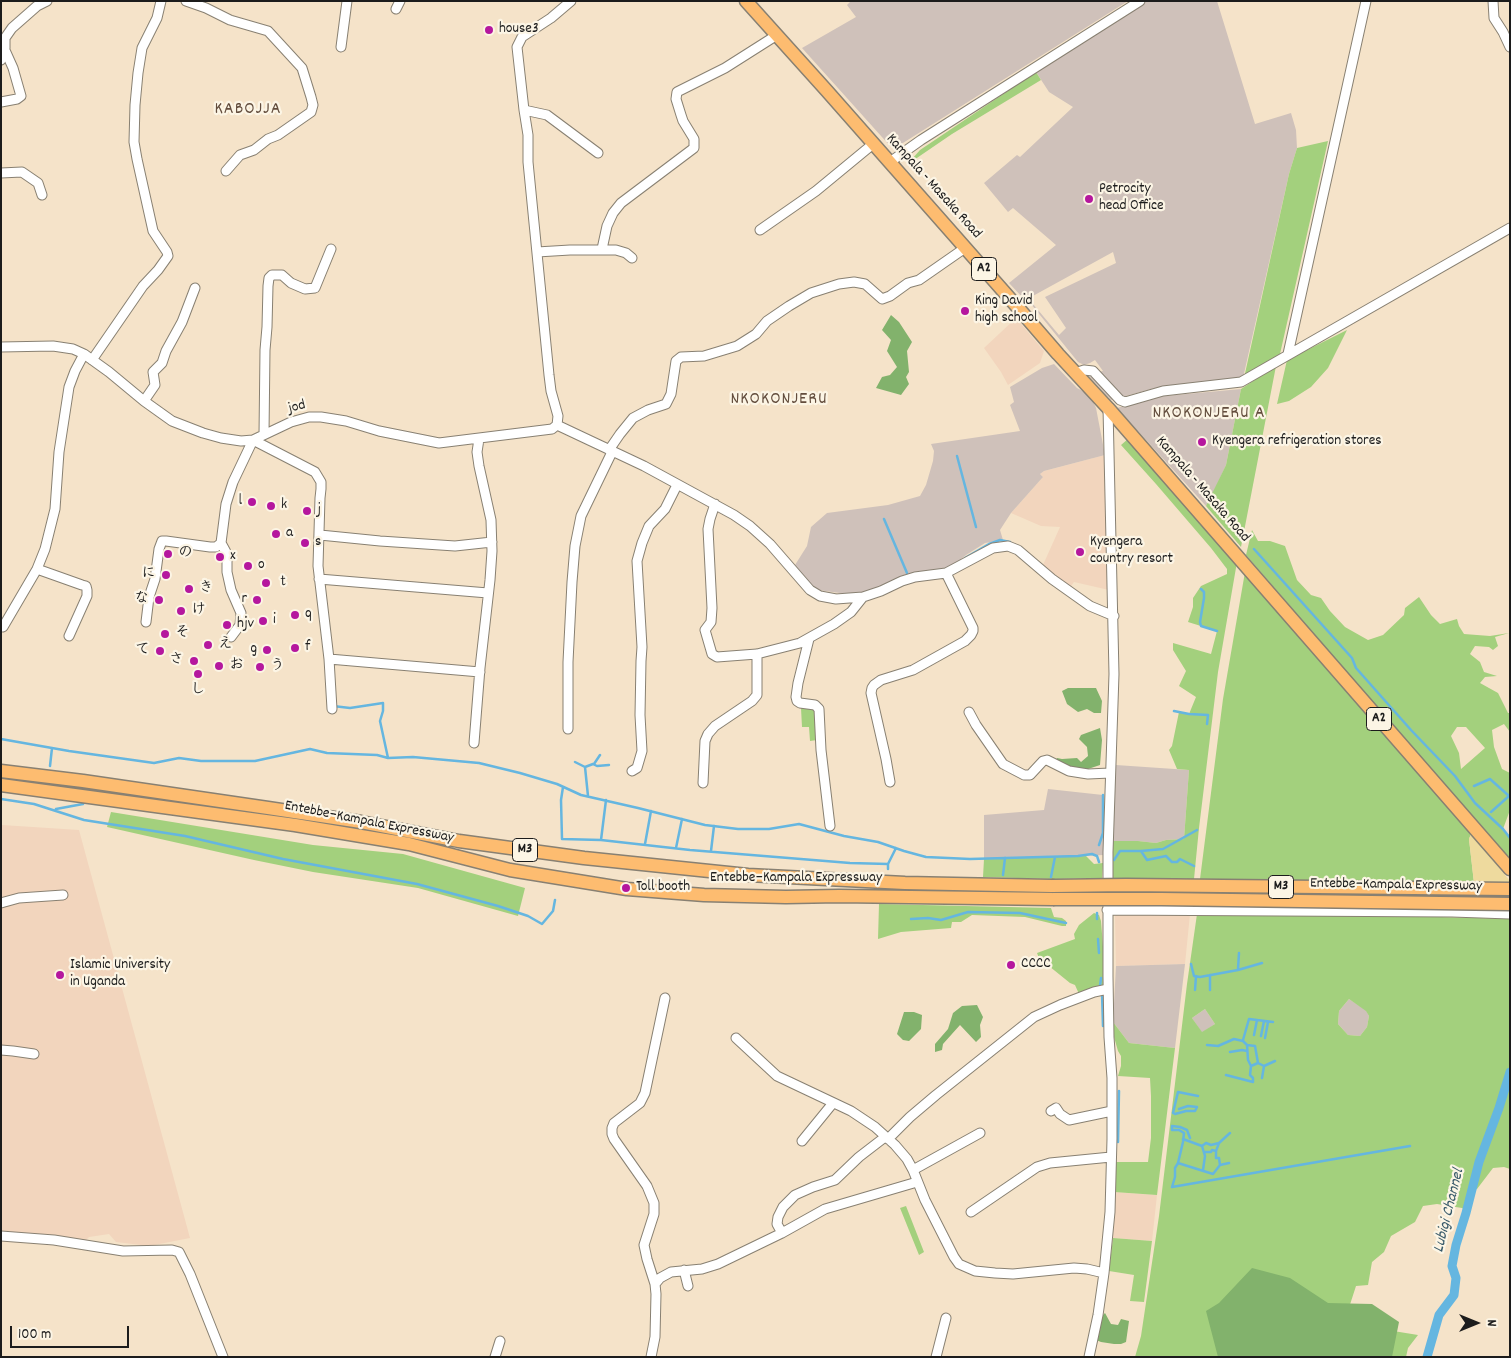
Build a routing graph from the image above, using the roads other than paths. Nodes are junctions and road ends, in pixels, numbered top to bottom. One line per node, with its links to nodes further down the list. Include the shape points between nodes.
1 (47, 1): 11 (street, via 12,28)
2 (161, 1): 35 (street, via 157,18 142,48 134,142 153,231 168,256)
3 (186, 1): 20 (street, via 230,20 268,31 302,68 311,97 311,112 254,150 240,155)
4 (347, 1): 12 (street)
5 (571, 1): 16 (street, via 522,37 517,47)
6 (1140, 1): 19 (street)
7 (1366, 1): 34 (street)
8 (1493, 1): 13 (street, via 1494,18)
9 (751, 3): 10 (highway, Kampala - Masaka Road / A2)
10 (778, 35): 17 (highway, Kampala - Masaka Road / A2); 26 (street, via 726,68 676,92 681,115 694,139 694,148 621,203 607,226)
11 (3, 46): 14 (street); 15 (street, via 14,68 21,96)
12 (341, 46)
13 (1510, 47)
14 (1, 60)
15 (1, 102)
16 (524, 110): 18 (street, via 547,115); 28 (street)
17 (873, 144): 19 (highway, Kampala - Masaka Road / A2); 24 (street, via 816,191)
18 (598, 153)
19 (890, 162): 27 (highway, Kampala - Masaka Road / A2)
20 (226, 171)
21 (1, 173): 22 (street, via 22,172 38,183)
22 (42, 195)
23 (1510, 228): 34 (street)
24 (760, 230)
25 (331, 249): 40 (street, via 315,288 305,289 282,275 269,278)
26 (602, 249): 28 (street); 29 (street, via 620,250)
27 (967, 250): 31 (street, via 922,284 915,284 886,302 864,286 837,287); 36 (highway, Kampala - Masaka Road / A2); 43 (street, via 882,299 865,284 839,284 812,293 789,306 737,346 704,356 681,357 676,361 671,394 666,404 633,418)
28 (537, 252): 39 (street)
29 (632, 258)
30 (195, 288): 37 (street, via 162,363 153,372 155,385)
31 (811, 299)
32 (1, 347): 33 (street, via 63,346)
33 (84, 354): 35 (street); 49 (street, via 69,387 54,508 46,549)
34 (1288, 354): 36 (street, via 1241,382 1163,391 1126,402 1120,400 1093,371 1084,370)
35 (92, 360): 37 (street)
36 (1076, 374): 38 (highway, Kampala - Masaka Road / A2)
37 (144, 402): 42 (street, via 172,421 203,433 231,440)
38 (1108, 408): 54 (street); 74 (highway, Kampala - Masaka Road / A2)
39 (557, 425): 41 (street, jod, via 552,429); 43 (street)
40 (264, 434): 41 (street, jod, via 291,422 321,416 426,441 440,443); 42 (street, jod)
41 (479, 439): 47 (street, via 478,459 489,506)
42 (253, 440): 46 (street, via 318,476 321,489); 48 (street, via 229,494)
43 (611, 451): 44 (street); 65 (street, via 581,516 575,546 568,662)
44 (677, 485): 45 (street); 68 (street, via 665,508 649,526 637,561 642,647 642,751 637,768)
45 (715, 504): 53 (street, via 750,526 770,544 810,590 836,599); 60 (street, via 708,529 711,622 705,630 712,654)
46 (320, 536): 47 (street, via 456,546); 51 (street)
47 (492, 542): 52 (street)
48 (221, 543): 55 (street, via 210,547 162,541); 58 (street, via 227,554 231,590 242,620)
49 (37, 569): 56 (street); 57 (street, via 86,586 88,590)
50 (946, 573): 53 (street, via 915,577); 54 (street, via 993,548 1008,546 1018,550 1090,606); 70 (street, via 973,628 972,635 913,670 881,680 872,688)
51 (319, 579): 52 (street); 61 (street)
52 (488, 593): 62 (street)
53 (863, 598): 59 (street, via 851,612)
54 (1114, 616): 69 (street)
55 (146, 622)
56 (3, 627)
57 (69, 636)
58 (231, 637)
59 (809, 639): 60 (street); 73 (street, via 796,697 800,703 815,705 819,709)
60 (757, 654): 71 (street, via 757,695 708,734)
61 (329, 659): 62 (street); 63 (street)
62 (480, 672): 66 (street)
63 (332, 709)
64 (969, 712): 69 (street, via 1003,764 1024,775 1030,775 1043,760 1069,771)
65 (568, 729)
66 (474, 744)
67 (1, 771): 75 (highway, Entebbe–Kampala Expressway / M3, bridge, via 277,809 459,841 748,875 1052,886)
68 (632, 771)
69 (1110, 773): 79 (street)
70 (890, 782)
71 (703, 783)
72 (1, 785): 78 (highway, Entebbe–Kampala Expressway / M3, bridge, via 295,825 409,844 510,870 627,889 786,897)
73 (830, 826)
74 (1510, 869)
75 (1510, 889)
76 (63, 895): 77 (street, via 19,898)
77 (1, 903)
78 (1510, 904)
79 (1108, 910): 80 (street); 81 (street)
80 (1510, 914)
81 (1108, 989): 88 (street); 90 (street, via 1034,1017)
82 (665, 998): 100 (street, via 645,1093 640,1103 612,1128 614,1140 647,1186 654,1203 654,1214 644,1245)
83 (736, 1038): 86 (street, via 777,1076)
84 (1, 1050): 85 (street)
85 (34, 1054)
86 (833, 1103): 90 (street, via 865,1120); 91 (street)
87 (1050, 1111): 88 (street, via 1056,1108 1069,1120)
88 (1112, 1111): 92 (street)
89 (980, 1133): 93 (street)
90 (887, 1138): 93 (street); 96 (street, via 859,1157 836,1180 795,1196 778,1217 777,1224)
91 (802, 1141)
92 (1111, 1157): 95 (street, via 1037,1167); 99 (street)
93 (914, 1170): 94 (street)
94 (917, 1182): 96 (street, via 825,1209); 99 (street, via 959,1264 975,1271 1013,1274 1074,1268)
95 (971, 1212)
96 (782, 1233): 98 (street, via 718,1264)
97 (1, 1236): 104 (street, via 124,1251 179,1252)
98 (684, 1270): 100 (street, via 671,1272); 101 (street)
99 (1104, 1273): 108 (street)
100 (655, 1284): 106 (street, via 655,1337)
101 (688, 1286)
102 (946, 1318): 107 (street)
103 (500, 1341): 105 (street)
104 (222, 1357)
105 (495, 1357)
106 (651, 1357)
107 (936, 1357)
108 (1089, 1357)

